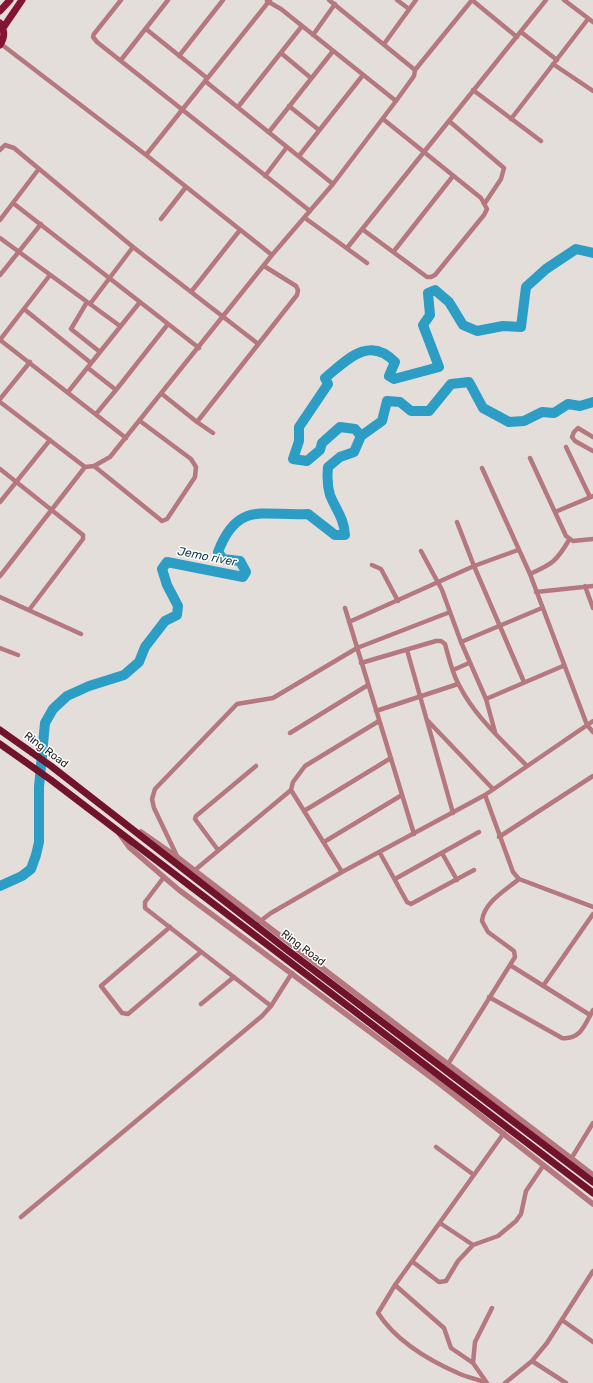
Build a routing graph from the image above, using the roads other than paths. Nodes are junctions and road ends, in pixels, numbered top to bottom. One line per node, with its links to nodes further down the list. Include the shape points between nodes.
1 (10, 0): 15 (main road)
2 (22, 0): 18 (main road)
3 (121, 0): 29 (street, via 93,37)
4 (168, 0): 20 (street)
5 (223, 0): 28 (street)
6 (329, 0): 13 (street)
7 (398, 0): 14 (street)
8 (416, 0): 14 (street)
9 (472, 0): 23 (street); 31 (street)
10 (546, 0): 21 (street)
11 (564, 0): 16 (street)
12 (268, 1): 19 (street); 34 (street)
13 (335, 4): 22 (street); 25 (street)
14 (409, 9): 25 (street)
15 (0, 11)
16 (588, 19): 17 (street); 30 (street)
17 (593, 22)
18 (2, 26): 24 (main road, via 4,36)
19 (302, 26): 22 (street); 27 (street)
20 (146, 29): 28 (street); 29 (street)
21 (521, 32): 23 (street); 30 (street)
22 (313, 35): 26 (street)
23 (517, 37): 35 (street)
24 (0, 44): 50 (street)
25 (384, 44): 31 (street)
26 (333, 51): 32 (street); 33 (street)
27 (281, 53): 33 (street); 39 (street)
28 (179, 56): 34 (street)
29 (121, 60): 40 (street)
30 (555, 62): 36 (street); 41 (street)
31 (415, 70): 37 (street, via 414,76)
32 (363, 75): 37 (street); 44 (street)
33 (311, 78): 38 (street)
34 (206, 80): 39 (street); 40 (street)
35 (473, 90): 41 (street); 43 (street)
36 (593, 91)
37 (396, 101): 42 (street)
38 (289, 106): 44 (street); 45 (street)
39 (238, 107): 45 (street)
40 (183, 109): 50 (street); 53 (street)
41 (512, 118): 46 (street)
42 (383, 119): 49 (street); 55 (street)
43 (449, 121): 49 (street); 58 (street, via 504,168 501,179)
44 (319, 130): 51 (street)
45 (269, 132): 47 (street)
46 (541, 141)
47 (287, 147): 51 (street); 53 (street)
48 (0, 150): 52 (street, via 9,146)
49 (424, 152): 54 (street); 64 (street)
50 (146, 155): 56 (street)
51 (299, 156): 55 (street)
52 (38, 170): 57 (street); 67 (street)
53 (265, 176): 59 (street)
54 (453, 176): 58 (street); 69 (street)
55 (333, 184): 59 (street)
56 (186, 187): 61 (street); 65 (street)
57 (13, 203): 62 (street); 63 (street)
58 (486, 203): 69 (street, via 484,214 431,278)
59 (310, 211): 60 (street)
60 (305, 218): 68 (street); 71 (street)
61 (161, 219)
62 (0, 220)
63 (41, 224): 70 (street); 76 (street)
64 (362, 229): 68 (street); 69 (street)
65 (240, 230): 71 (street); 77 (street)
66 (0, 238): 70 (street)
67 (133, 247): 76 (street); 77 (street)
68 (347, 248): 72 (street)
69 (394, 251)
70 (18, 253): 74 (street); 75 (street)
71 (272, 255): 73 (street)
72 (367, 263)
73 (264, 266): 81 (street); 85 (street, via 296,286 298,290 293,300)
74 (0, 275)
75 (50, 275): 79 (street); 80 (street)
76 (110, 278): 78 (street); 79 (street)
77 (191, 292): 81 (street)
78 (140, 302): 82 (street); 83 (street)
79 (88, 303): 83 (street); 87 (street, via 70,329)
80 (24, 309): 84 (street); 89 (street)
81 (223, 317): 85 (street); 86 (street)
82 (168, 324): 86 (street); 91 (street)
83 (120, 326): 87 (street)
84 (0, 340): 88 (street)
85 (257, 343): 97 (street)
86 (199, 348): 93 (street)
87 (100, 352): 89 (street)
88 (30, 362): 92 (street); 94 (street)
89 (91, 363): 90 (street)
90 (88, 368): 91 (street); 92 (street)
91 (116, 390): 95 (street)
92 (68, 392): 95 (street)
93 (162, 394): 96 (street); 97 (street)
94 (0, 400): 101 (street)
95 (96, 414): 100 (street)
96 (140, 421): 100 (street); 105 (street, via 191,459 196,467 195,477 166,519 162,520 151,513)
97 (197, 422): 98 (street)
98 (213, 433)
99 (593, 437): 103 (street, via 578,428 572,437)
100 (126, 438): 105 (street, via 110,457)
101 (50, 440): 106 (street); 109 (street)
102 (566, 447): 110 (street)
103 (593, 451)
104 (530, 458): 113 (street)
105 (94, 466): 106 (street)
106 (84, 467): 112 (street)
107 (482, 468): 117 (street)
108 (0, 469): 109 (street)
109 (17, 482): 111 (street); 112 (street)
110 (591, 497): 113 (street)
111 (0, 502)
112 (52, 509): 122 (street); 132 (street, via 81,532 83,539)
113 (555, 512): 116 (street)
114 (457, 522): 120 (street)
115 (593, 539): 116 (street)
116 (569, 540): 121 (street, via 554,562)
117 (518, 550): 120 (street); 121 (street)
118 (421, 551): 123 (street)
119 (372, 565): 128 (street, via 381,569)
120 (474, 566): 123 (street); 135 (street)
121 (530, 574): 126 (street)
122 (0, 576)
123 (438, 582): 128 (street); 133 (street)
124 (585, 586): 125 (street); 126 (street); 131 (street)
125 (593, 586)
126 (536, 592): 130 (street)
127 (0, 597): 132 (street)
128 (398, 601): 134 (street)
129 (345, 608): 134 (street)
130 (542, 608): 135 (street); 144 (street)
131 (593, 608)
132 (29, 610): 136 (street)
133 (450, 612): 137 (street); 139 (street)
134 (349, 622): 139 (street)
135 (500, 626): 137 (street); 146 (street)
136 (81, 634)
137 (461, 642): 143 (street)
138 (0, 648): 141 (street)
139 (357, 648): 142 (street); 180 (street, via 273,698 237,704 155,789 152,799 154,808)
140 (407, 650): 142 (street); 145 (street, via 441,641); 149 (street)
141 (18, 655)
142 (361, 662): 148 (street)
143 (469, 663): 145 (street); 150 (street)
144 (564, 666): 146 (street); 155 (street)
145 (453, 670): 147 (street)
146 (524, 682): 150 (street)
147 (458, 684): 149 (street); 157 (street, via 480,717)
148 (368, 685): 151 (street); 159 (street)
149 (420, 696): 151 (street); 152 (street)
150 (486, 699): 157 (street)
151 (376, 711): 153 (street)
152 (427, 720): 165 (street); 170 (street)
153 (380, 721): 161 (street); 166 (street, via 305,766 293,782)
154 (593, 721): 155 (street)
155 (587, 725): 158 (street); 163 (street)
156 (0, 730): 171 (highway, Ring Road)
157 (495, 732): 163 (street)
158 (593, 732)
159 (290, 733)
160 (0, 744): 172 (highway, Ring Road)
161 (391, 758): 168 (street); 169 (street)
162 (256, 766): 177 (street, via 194,819)
163 (527, 766): 165 (street)
164 (593, 776): 175 (street)
165 (493, 789): 167 (street)
166 (291, 790): 169 (street); 177 (street)
167 (485, 794): 170 (street); 175 (street)
168 (402, 795): 174 (street); 176 (street)
169 (304, 811): 176 (street)
170 (454, 813): 174 (street)
171 (126, 825): 180 (street); 190 (highway, Ring Road)
172 (118, 831): 184 (street, via 125,843); 192 (highway, Ring Road)
173 (479, 832): 179 (street)
174 (414, 834): 178 (street)
175 (499, 837): 185 (street, via 512,872)
176 (324, 842): 183 (street)
177 (218, 850): 181 (street)
178 (380, 853): 183 (street); 186 (street)
179 (442, 853): 186 (street); 187 (street)
180 (177, 856): 181 (street)
181 (195, 870): 190 (street)
182 (474, 870): 187 (street)
183 (342, 872): 190 (street, via 271,913)
184 (164, 877): 191 (street, via 144,905); 193 (street)
185 (519, 879): 188 (street); 195 (street, via 488,904 482,916 483,926 488,932 516,954)
186 (395, 880): 187 (street, via 407,902 411,904)
187 (456, 880)
188 (593, 907)
189 (593, 914): 198 (street)
190 (258, 924): 192 (street); 204 (street); 212 (highway, Ring Road)
191 (170, 928): 194 (street); 194 (street, via 101,986 122,1013 128,1014)
192 (252, 933): 193 (street); 213 (highway, Ring Road)
193 (247, 940): 196 (street)
194 (201, 952): 197 (street)
195 (510, 965): 198 (street); 199 (street)
196 (292, 973): 201 (street); 206 (street)
197 (234, 977): 200 (street); 201 (street)
198 (543, 986): 203 (street)
199 (489, 997): 203 (street, via 562,1038 579,1034); 204 (street)
200 (201, 1004)
201 (272, 1006): 215 (street)
202 (593, 1010): 203 (street)
203 (590, 1015)
204 (448, 1064): 208 (street)
205 (593, 1123): 208 (street)
206 (504, 1133): 209 (street); 210 (street)
207 (436, 1147): 210 (street)
208 (571, 1159): 211 (street)
209 (543, 1166): 214 (street); 217 (street, via 526,1191 521,1214 516,1221 498,1236)
210 (474, 1175): 216 (street)
211 (593, 1175)
212 (593, 1182)
213 (593, 1193)
214 (593, 1204)
215 (21, 1217)
216 (440, 1223): 217 (street); 218 (street)
217 (473, 1245): 218 (street, via 443,1283)
218 (412, 1262): 221 (street)
219 (593, 1271): 220 (street)
220 (591, 1279): 223 (street)
221 (395, 1285): 226 (street, via 444,1328 451,1348); 227 (street, via 378,1313 386,1324 431,1359 462,1375)
222 (492, 1308): 226 (street, via 475,1342)
223 (562, 1320): 224 (street); 225 (street, via 547,1344)
224 (593, 1342)
225 (532, 1361): 228 (street); 229 (street)
226 (474, 1363): 227 (street)
227 (487, 1383)
228 (505, 1383)
229 (566, 1383)

